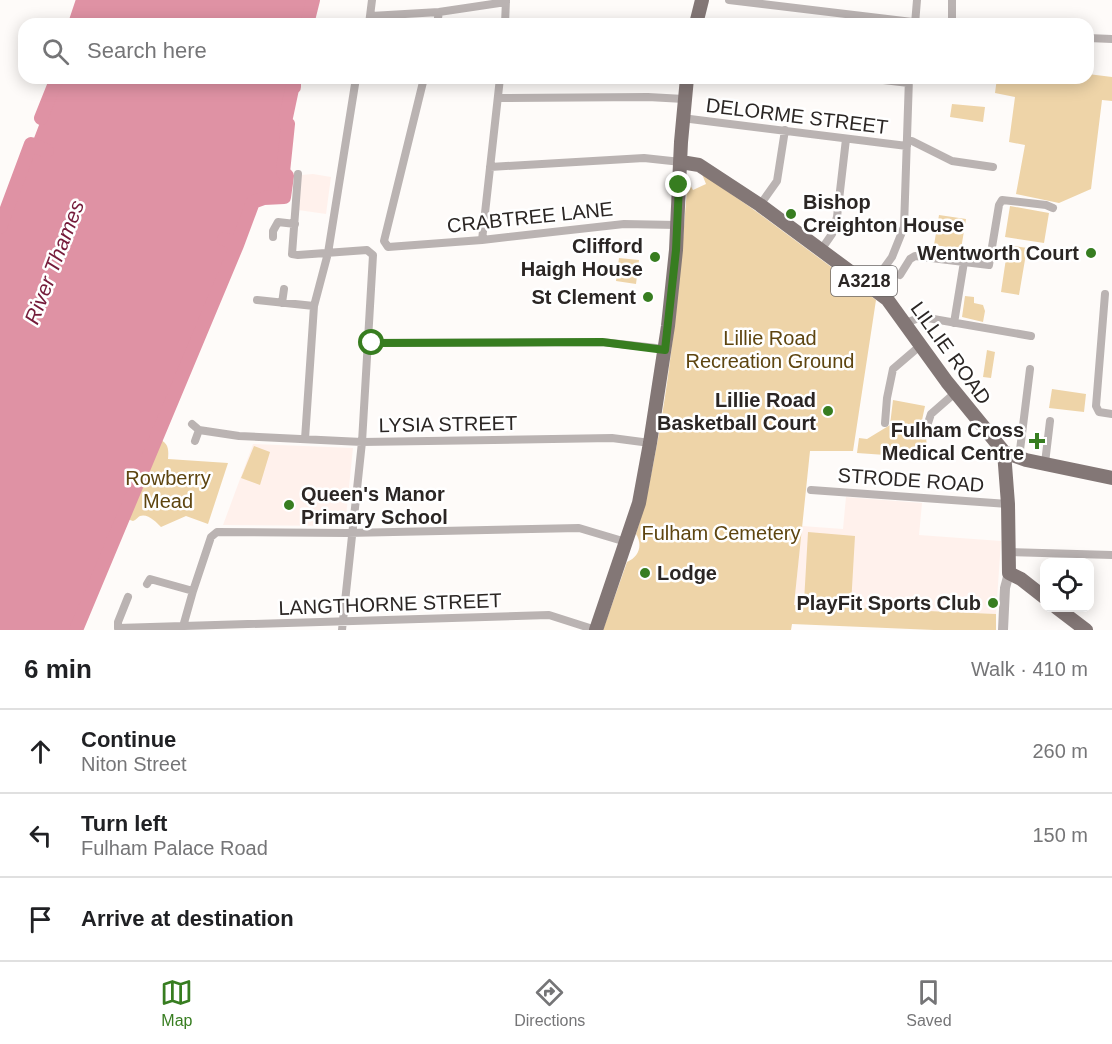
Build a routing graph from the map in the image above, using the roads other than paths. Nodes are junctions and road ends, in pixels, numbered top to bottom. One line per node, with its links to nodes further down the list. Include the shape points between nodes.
1 (372, 0): 8 (street)
2 (702, 0): 12 (main road)
3 (729, 0): 13 (street)
4 (917, 0): 14 (street)
5 (951, 0): 15 (street)
6 (506, 1): 7 (street); 11 (street)
7 (439, 12): 9 (street); 10 (street)
8 (370, 18)
9 (387, 18)
10 (438, 18)
11 (506, 18)
12 (698, 18)
13 (875, 18)
14 (915, 18)
15 (952, 18)
16 (1094, 38): 17 (street)
17 (1112, 39)
18 (355, 84): 40 (street)
19 (423, 84): 38 (street, CRABTREE LANE, via 384,241 390,248)
20 (499, 84): 23 (street)
21 (686, 84): 24 (main road)
22 (909, 84): 28 (street)
23 (498, 98): 24 (street); 30 (street)
24 (684, 99): 25 (main road)
25 (682, 118): 26 (street, DELORME STREET); 29 (main road)
26 (785, 130): 27 (street, DELORME STREET); 33 (street, via 777,181)
27 (846, 139): 28 (street, DELORME STREET); 39 (street, via 837,217)
28 (908, 143): 31 (street, DELORME STREET, via 912,141 952,161); 43 (street, via 904,227 892,257)
29 (681, 162): 30 (street, via 644,158); 33 (main road, LILLIE ROAD / A3218, via 699,165); 36 (main road)
30 (490, 167): 38 (street)
31 (993, 167)
32 (298, 174): 35 (street)
33 (760, 206): 39 (main road, LILLIE ROAD / A3218)
34 (1053, 208): 41 (street, via 1002,200 988,265)
35 (295, 224): 37 (street, via 278,222); 40 (street, via 292,254)
36 (677, 225): 38 (street, CRABTREE LANE, via 624,224); 54 (main road)
37 (273, 237)
38 (482, 240)
39 (821, 250): 43 (main road, LILLIE ROAD / A3218)
40 (328, 253): 48 (street); 52 (street, via 373,253)
41 (964, 262): 42 (street, via 915,256); 50 (street)
42 (900, 276)
43 (871, 286): 49 (main road, LILLIE ROAD / A3218)
44 (284, 289): 47 (street)
45 (1105, 294): 57 (street, via 1096,406 1099,412)
46 (257, 300): 47 (street)
47 (282, 303): 48 (street)
48 (314, 306): 61 (street)
49 (905, 323): 50 (street, via 922,317); 53 (main road, LILLIE ROAD / A3218)
50 (954, 323): 51 (street)
51 (1031, 336)
52 (368, 343): 54 (street, via 602,342); 63 (street)
53 (921, 345): 56 (main road, LILLIE ROAD / A3218); 59 (street, via 893,369)
54 (665, 350): 64 (main road)
55 (1030, 369): 66 (street)
56 (955, 393): 60 (street, via 932,414); 65 (main road, LILLIE ROAD / A3218)
57 (1112, 414)
58 (1050, 421): 67 (street)
59 (885, 423)
60 (922, 430)
61 (305, 439): 62 (street, LYSIA STREET, via 246,436 196,427); 63 (street, LYSIA STREET)
62 (195, 441)
63 (362, 442): 64 (street, LYSIA STREET, via 612,438); 71 (street)
64 (650, 443): 72 (main road, via 639,503)
65 (1004, 452): 66 (main road, LILLIE ROAD / A3218); 70 (main road)
66 (1019, 458): 67 (main road, LILLIE ROAD / A3218)
67 (1045, 463): 68 (main road, LILLIE ROAD / A3218)
68 (1112, 478)
69 (811, 490): 70 (street, STRODE ROAD)
70 (1008, 504): 73 (main road)
71 (352, 533): 72 (street, via 579,528); 77 (street, via 214,534); 81 (street)
72 (626, 542): 84 (main road)
73 (1008, 552): 74 (street); 75 (main road)
74 (1112, 555)
75 (1009, 573): 78 (main road); 85 (street)
76 (148, 578): 77 (street)
77 (193, 591): 82 (street)
78 (1040, 594)
79 (128, 597): 83 (street, via 117,621)
80 (1062, 612): 86 (main road)
81 (342, 626): 82 (street, LANGTHORNE STREET); 84 (street, LANGTHORNE STREET, via 549,615)
82 (182, 628): 83 (street, LANGTHORNE STREET)
83 (118, 629)
84 (596, 630)
85 (1003, 630)
86 (1086, 630)

